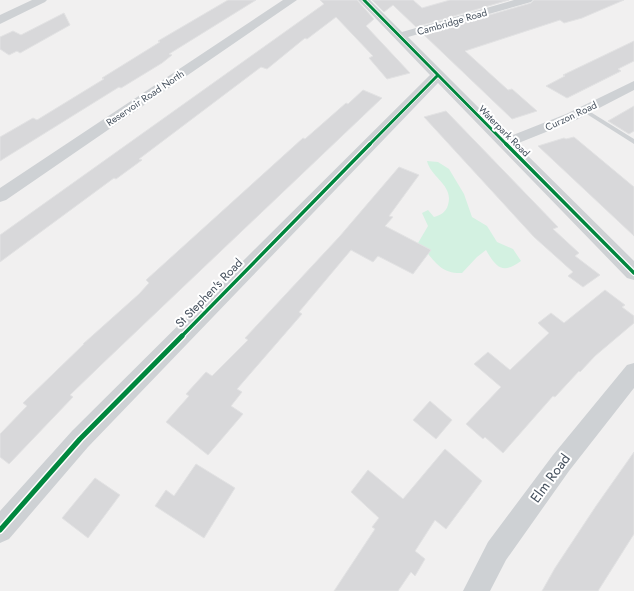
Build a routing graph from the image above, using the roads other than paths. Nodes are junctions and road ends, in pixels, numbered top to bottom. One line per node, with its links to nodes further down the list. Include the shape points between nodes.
1 (41, 0): 5 (street)
2 (291, 0): 12 (street, Reservoir Road North)
3 (364, 0): 6 (street, Waterpark Road)
4 (527, 0): 6 (street, Cambridge Road)
5 (0, 20)
6 (400, 36): 7 (street, Waterpark Road)
7 (438, 76): 11 (street, Waterpark Road); 15 (street, St Stephen's Road, via 86,433)
8 (634, 85): 9 (street, Curzon Road)
9 (584, 110): 10 (lane); 11 (street, Curzon Road)
10 (634, 142)
11 (505, 144): 13 (street, Waterpark Road)
12 (0, 196)
13 (634, 273)
14 (634, 372): 16 (street, Elm Road, via 556,469 497,551)
15 (0, 530)
16 (476, 591)

